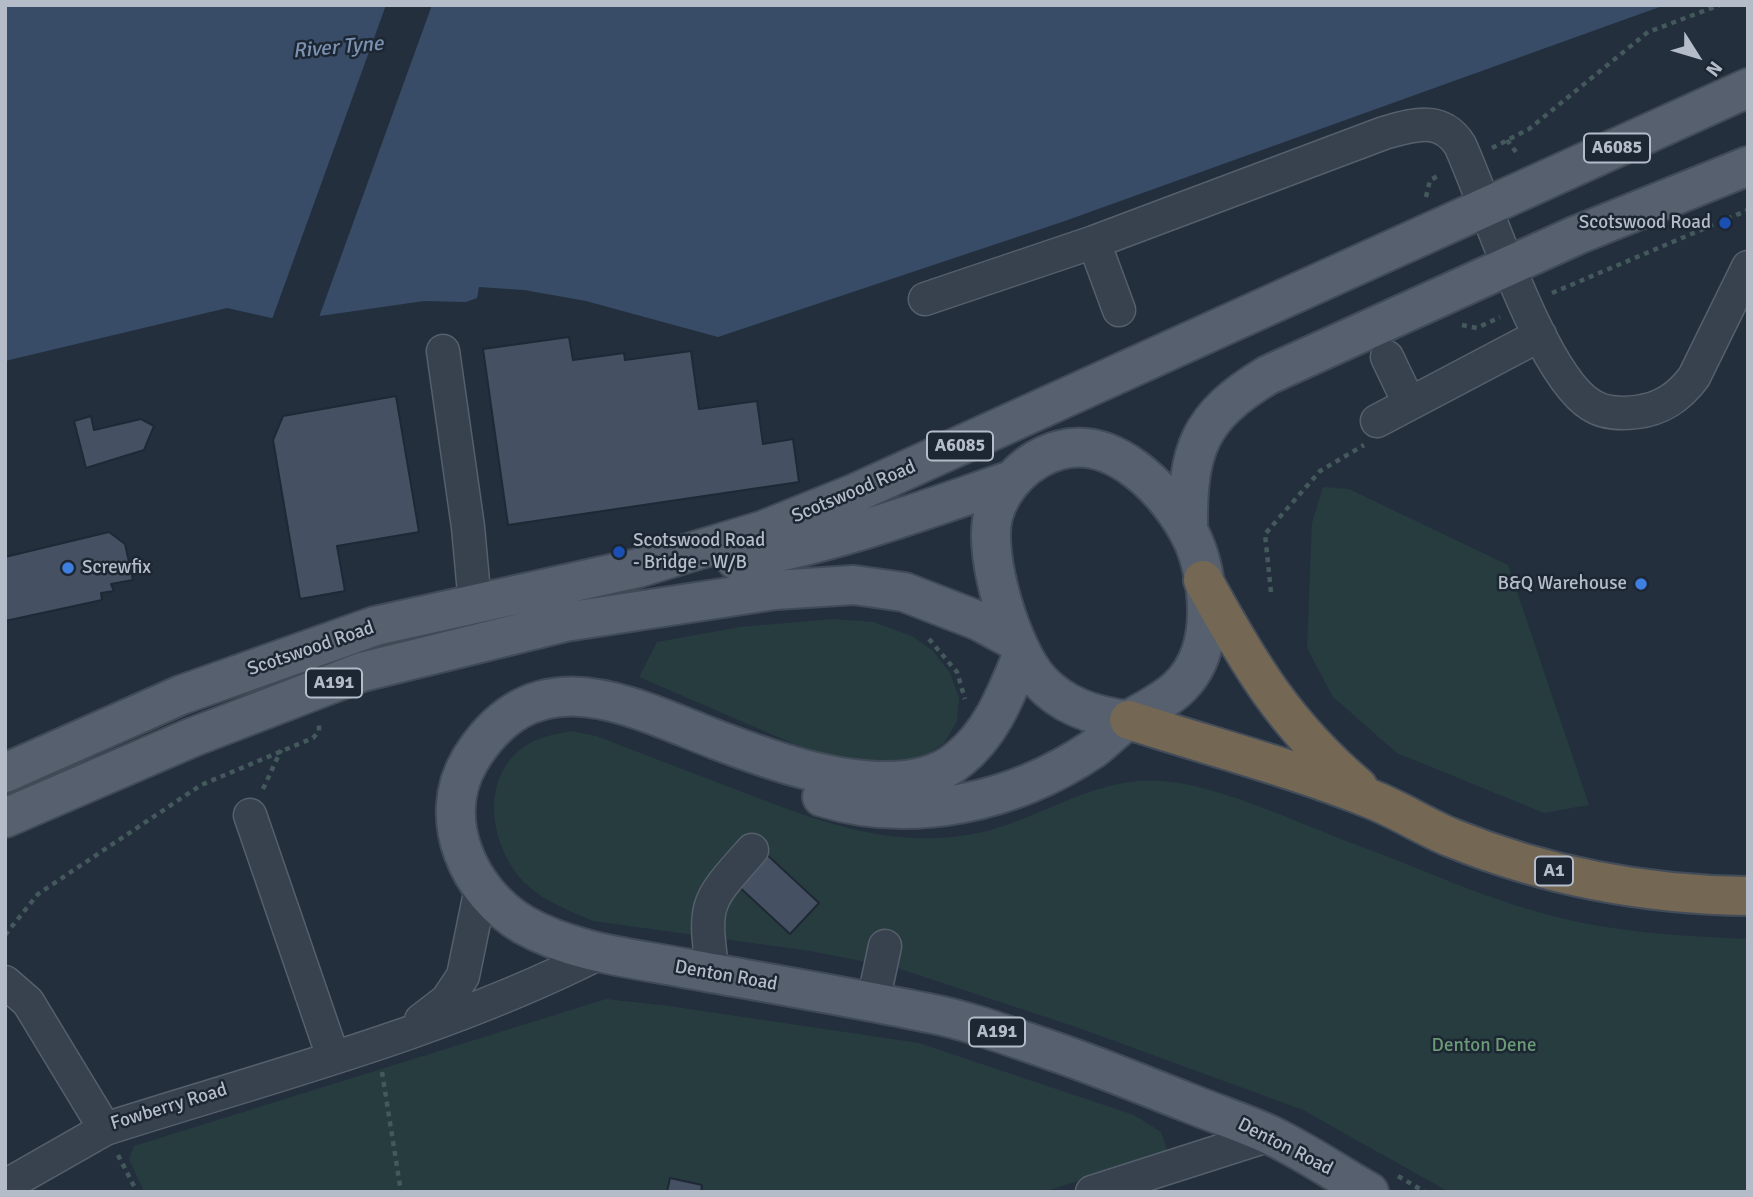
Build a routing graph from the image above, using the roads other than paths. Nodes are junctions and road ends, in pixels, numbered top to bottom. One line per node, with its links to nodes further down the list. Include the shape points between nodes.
1 (1748, 88): 3 (main road, Scotswood Road / A6085)
2 (1748, 166): 5 (main road)
3 (1486, 206): 4 (street, via 1455,136 1441,126 1415,125); 5 (street); 12 (main road, Scotswood Road / A6085, via 1398,250)
4 (1094, 242): 7 (street); 8 (street)
5 (1510, 265): 9 (street); 16 (main road, via 1268,375 1223,405 1194,455)
6 (1748, 267): 9 (street, via 1694,377 1667,404 1648,411 1615,413 1590,405 1570,385)
7 (925, 299)
8 (1119, 310)
9 (1540, 335): 13 (street)
10 (443, 351): 19 (street)
11 (1387, 357): 13 (street)
12 (1087, 388): 15 (main road, via 1050,427); 17 (main road, Scotswood Road / A6085, via 832,503 764,530)
13 (1409, 403): 14 (street)
14 (1377, 421)
15 (1022, 471): 16 (main road, via 1065,448 1109,454 1146,478); 17 (main road, A191, via 917,514 805,546 701,566); 20 (main road, via 994,514 992,540 1005,614)
16 (1188, 530): 18 (main road)
17 (638, 568): 19 (main road, Scotswood Road / A191)
18 (1203, 580): 21 (main road, via 1207,612 1196,663 1167,699); 24 (highway, A1, via 1241,650 1282,711 1322,756)
19 (475, 604): 23 (main road, Scotswood Road / A191, via 375,626 181,695)
20 (1018, 648): 21 (main road, via 1040,681 1070,703 1099,716); 22 (main road, A191, via 982,738 950,766 929,776 863,781 830,776); 26 (main road, A191, via 979,621 904,592 854,585 775,590 565,622 362,672 193,737)
21 (1129, 720): 22 (main road, A191, via 1094,748 1016,788 921,810 849,805 818,795); 24 (highway, A1)
22 (718, 741): 28 (main road, Denton Road / A191, via 647,711 594,696 538,699 506,717 483,740 467,766 457,796 459,841)
23 (5, 773)
24 (1372, 799): 29 (highway, A1, via 1450,837 1568,874 1631,888)
25 (250, 815): 36 (street)
26 (5, 818)
27 (752, 850): 32 (street, via 716,891 707,911)
28 (481, 888): 31 (main road, Denton Road / A191, via 523,924); 35 (street, Fowberry Road, via 463,976 447,1000)
29 (1748, 896)
30 (885, 946): 34 (street)
31 (600, 953): 32 (main road, Denton Road / A191); 35 (street, Fowberry Road, via 531,988)
32 (713, 974): 34 (main road, Denton Road / A191)
33 (5, 982): 37 (street, Fowberry Road, via 28,1002)
34 (873, 1002): 38 (main road, Denton Road / A191, via 975,1024 1094,1065)
35 (391, 1038): 36 (street, Fowberry Road)
36 (333, 1057): 37 (street, Fowberry Road)
37 (105, 1129): 39 (street)
38 (1270, 1135): 40 (street); 41 (main road, Denton Road / A191)
39 (5, 1186)
40 (1092, 1192)
41 (1369, 1192)

